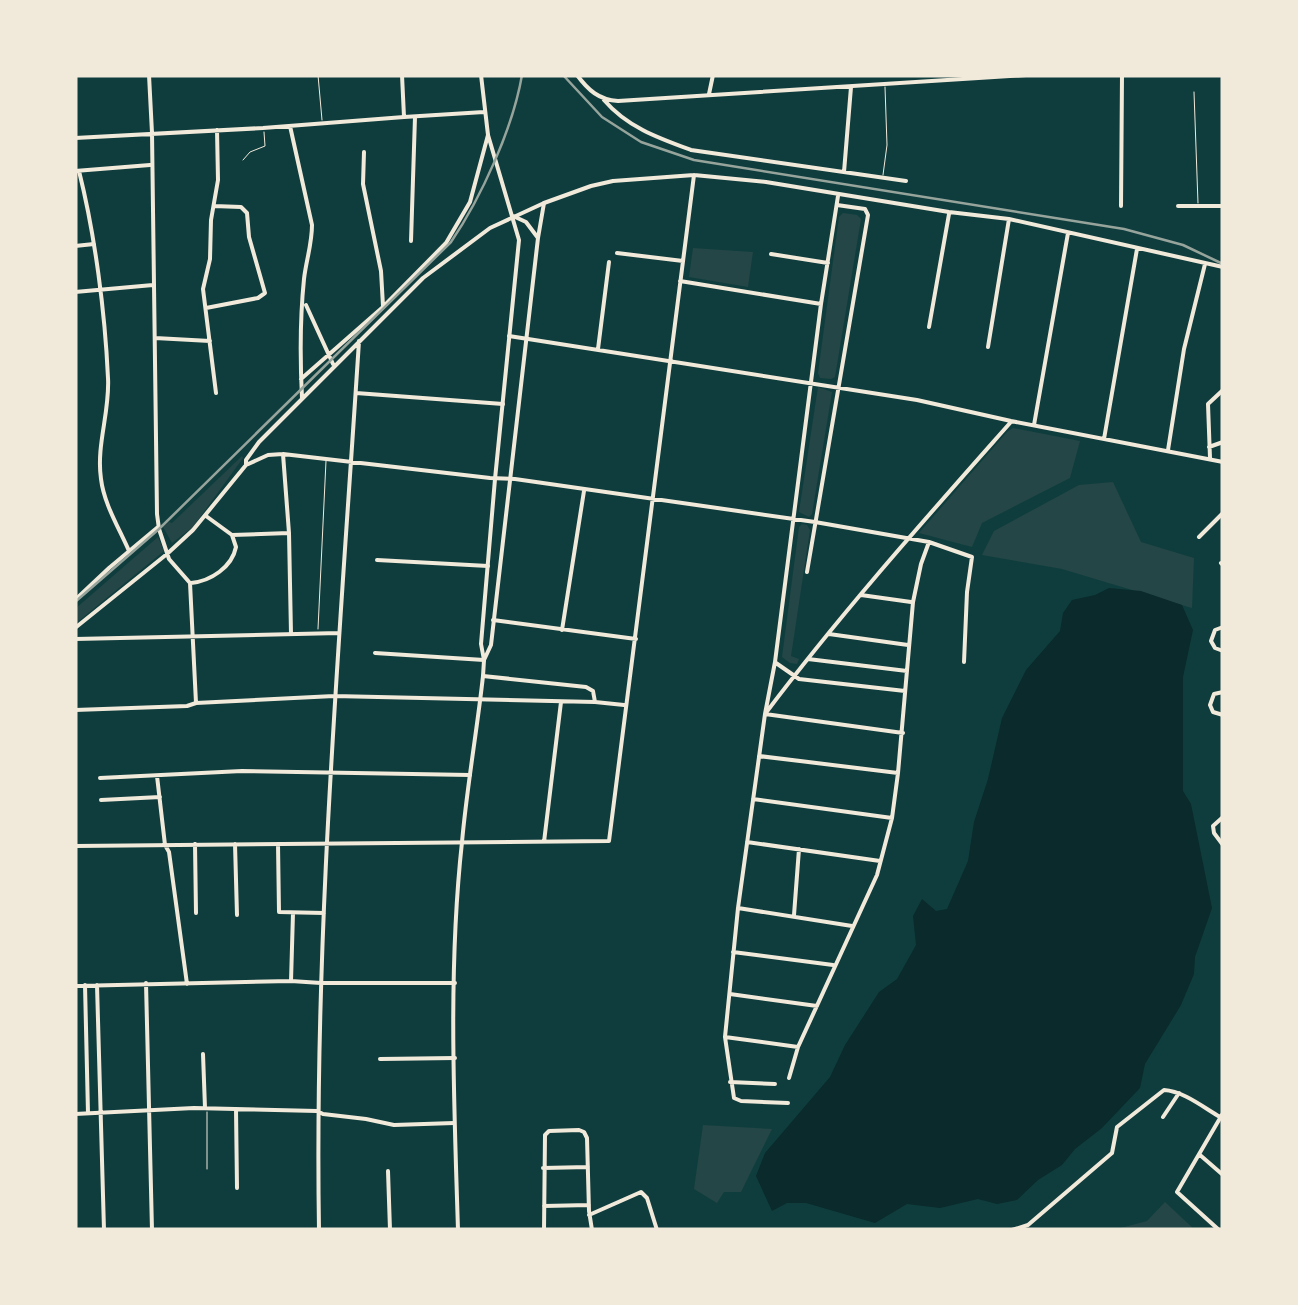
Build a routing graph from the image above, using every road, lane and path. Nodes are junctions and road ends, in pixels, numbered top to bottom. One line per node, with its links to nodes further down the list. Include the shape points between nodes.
1 (149, 75): 24 (street)
2 (318, 75): 20 (lane)
3 (402, 75): 18 (street)
4 (481, 75): 17 (street)
5 (576, 75): 16 (street)
6 (712, 75): 15 (street)
7 (859, 75): 12 (street)
8 (1026, 75): 10 (street)
9 (1122, 75): 39 (street)
10 (953, 78): 11 (street)
11 (885, 85): 12 (street); 33 (lane)
12 (858, 86): 13 (street)
13 (851, 87): 15 (street); 31 (street)
14 (1194, 92): 41 (lane)
15 (709, 94): 16 (street)
16 (604, 100): 31 (street, via 626,121 691,150)
17 (484, 112): 19 (street); 25 (street)
18 (404, 117): 19 (street); 20 (street)
19 (415, 117): 48 (street)
20 (322, 124): 21 (street)
21 (290, 126): 22 (street); 63 (street, via 312,225)
22 (263, 128): 23 (street); 28 (lane, via 266,146)
23 (217, 130): 24 (street); 38 (street)
24 (152, 133): 26 (street); 29 (street)
25 (488, 136): 44 (street); 65 (street, via 459,224)
26 (75, 138)
27 (364, 152): 65 (street)
28 (243, 160)
29 (152, 165): 30 (street); 60 (street)
30 (77, 171): 49 (street)
31 (844, 173): 33 (street)
32 (694, 174): 35 (street); 36 (street, via 592,186); 54 (street)
33 (882, 178): 34 (street)
34 (906, 181)
35 (838, 194): 37 (street); 43 (street)
36 (544, 203): 44 (street); 47 (street)
37 (837, 205): 57 (street); 80 (street, via 868,215)
38 (214, 206): 66 (street); 66 (street, via 247,212 265,293)
39 (1121, 206)
40 (1178, 206): 41 (street)
41 (1198, 206): 42 (street)
42 (1223, 206)
43 (949, 212): 45 (street); 67 (street)
44 (513, 216): 47 (street); 68 (street, via 519,240); 72 (street, via 423,278)
45 (1009, 219): 46 (street); 73 (street)
46 (1068, 232): 51 (street); 87 (street)
47 (538, 238): 70 (street)
48 (411, 242)
49 (94, 244): 50 (street); 61 (street)
50 (75, 246)
51 (1136, 249): 56 (street); 88 (street)
52 (618, 253): 54 (street)
53 (771, 254): 57 (street)
54 (683, 261): 59 (street)
55 (609, 262): 74 (street)
56 (1205, 262): 58 (street); 91 (street)
57 (828, 263): 64 (street)
58 (1223, 266)
59 (680, 281): 64 (street); 76 (street)
60 (153, 285): 61 (street); 69 (street)
61 (99, 291): 62 (street); 112 (street, via 108,381 101,480)
62 (75, 292)
63 (304, 300): 75 (street); 78 (street)
64 (822, 304): 79 (street)
65 (382, 307): 75 (street)
66 (206, 308): 71 (street)
67 (928, 328)
68 (510, 336): 70 (street); 85 (street)
69 (154, 338): 71 (street); 106 (street)
70 (526, 338): 74 (street); 99 (street)
71 (210, 341): 82 (street)
72 (359, 341): 77 (street); 83 (street)
73 (988, 347)
74 (598, 349): 76 (street)
75 (328, 357): 77 (street); 78 (street)
76 (670, 359): 79 (street); 101 (street)
77 (334, 365): 84 (street)
78 (301, 379): 84 (street)
79 (812, 382): 80 (street); 104 (street)
80 (838, 386): 86 (street); 105 (street)
81 (1223, 390): 90 (street, via 1208,404)
82 (216, 393)
83 (356, 393): 85 (street); 95 (street)
84 (302, 398): 97 (street, via 258,442)
85 (503, 404): 98 (street)
86 (1011, 421): 87 (street); 109 (street)
87 (1034, 425): 88 (street)
88 (1104, 439): 91 (street)
89 (1223, 442): 90 (street)
90 (1209, 447): 93 (street)
91 (1168, 450): 93 (street)
92 (283, 454): 94 (street); 97 (street); 107 (street)
93 (1210, 458): 96 (street)
94 (326, 459): 95 (street); 125 (lane)
95 (352, 462): 98 (street); 126 (street)
96 (1223, 462)
97 (246, 466): 103 (street)
98 (494, 479): 99 (street); 115 (street)
99 (509, 479): 100 (street); 121 (street)
100 (584, 489): 101 (street); 124 (street)
101 (654, 498): 104 (street); 131 (street)
102 (1223, 513): 110 (street)
103 (206, 516): 108 (street); 113 (street)
104 (794, 519): 105 (street); 137 (street)
105 (816, 522): 109 (street); 116 (street)
106 (158, 527): 112 (street); 113 (street)
107 (289, 534): 108 (street); 127 (street)
108 (232, 536): 117 (street, via 232,559 212,578)
109 (909, 538): 111 (street); 118 (street)
110 (1200, 538)
111 (929, 542): 120 (street); 138 (street, via 972,556)
112 (129, 550): 119 (street)
113 (167, 554): 117 (street); 123 (street)
114 (377, 560): 115 (street)
115 (488, 566): 136 (street)
116 (807, 572)
117 (190, 583): 129 (street)
118 (861, 595): 120 (street); 128 (street)
119 (75, 600)
120 (913, 602): 132 (street)
121 (493, 620): 124 (street); 136 (street)
122 (1223, 627): 133 (street, via 1211,641)
123 (75, 628)
124 (562, 630): 131 (street)
125 (318, 633): 126 (street); 127 (street)
126 (339, 633): 144 (street)
127 (291, 634): 129 (street)
128 (829, 634): 132 (street); 135 (street)
129 (192, 638): 130 (street); 148 (street)
130 (75, 639)
131 (636, 639): 149 (street)
132 (908, 645): 139 (street)
133 (1223, 650)
134 (375, 653): 136 (street)
135 (808, 659): 139 (street); 141 (street)
136 (484, 660): 140 (street)
137 (775, 662): 141 (street); 151 (street)
138 (964, 662)
139 (907, 671): 142 (street)
140 (483, 676): 145 (street); 147 (street, via 586,687)
141 (793, 677): 142 (street); 151 (street)
142 (905, 691): 153 (street)
143 (1223, 692): 152 (street, via 1210,705)
144 (334, 696): 145 (street); 148 (street); 155 (street)
145 (480, 700): 146 (street); 158 (street)
146 (560, 702): 147 (street); 166 (street)
147 (595, 702): 149 (street)
148 (196, 703): 150 (street)
149 (625, 705): 166 (street, via 610,840)
150 (75, 710)
151 (765, 714): 153 (street); 154 (street)
152 (1223, 715)
153 (903, 733): 156 (street)
154 (759, 756): 156 (street); 161 (street)
155 (330, 772): 157 (street); 158 (street); 172 (street)
156 (898, 773): 164 (street)
157 (157, 774): 159 (street); 160 (street)
158 (471, 775): 165 (street)
159 (100, 778)
160 (160, 797): 162 (street); 168 (street)
161 (753, 799): 164 (street); 167 (street)
162 (101, 800)
163 (1223, 817): 173 (street, via 1213,826)
164 (892, 818): 176 (street)
165 (462, 842): 166 (street); 172 (street); 188 (street)
166 (544, 842)
167 (747, 842): 175 (street); 177 (street)
168 (165, 844): 169 (street); 174 (street); 189 (street)
169 (195, 844): 170 (street); 178 (street)
170 (235, 844): 171 (street); 181 (street)
171 (278, 844): 172 (street); 179 (street, via 279,911)
172 (326, 844): 180 (street)
173 (1223, 845)
174 (75, 846)
175 (799, 850): 176 (street); 182 (street)
176 (880, 861): 183 (street)
177 (738, 908): 182 (street); 184 (street)
178 (196, 913)
179 (293, 913): 180 (street); 186 (street)
180 (324, 913): 190 (street)
181 (237, 915)
182 (794, 915): 183 (street)
183 (853, 926): 185 (street)
184 (734, 952): 185 (street); 194 (street)
185 (834, 965): 195 (street)
186 (291, 981): 189 (street); 190 (street)
187 (146, 983): 189 (street); 191 (street); 208 (street)
188 (455, 983): 190 (street); 199 (street)
189 (187, 984)
190 (321, 984): 209 (street)
191 (96, 985): 193 (street); 211 (street)
192 (75, 986): 193 (street)
193 (85, 986): 210 (street)
194 (730, 994): 195 (street); 196 (street)
195 (817, 1006): 197 (street)
196 (725, 1037): 197 (street); 202 (street)
197 (798, 1046): 201 (street)
198 (204, 1054): 206 (street)
199 (455, 1058): 200 (street); 215 (street)
200 (380, 1059)
201 (789, 1078)
202 (730, 1082): 203 (street); 205 (street, via 736,1100)
203 (776, 1084)
204 (1179, 1093): 213 (street); 214 (street); 234 (street, via 1164,1090 1117,1127 1112,1153 1028,1226)
205 (788, 1103)
206 (206, 1108): 207 (street); 208 (street); 219 (lane)
207 (236, 1109): 209 (street); 222 (street)
208 (149, 1111): 211 (street); 227 (street)
209 (317, 1111): 215 (street, via 394,1125); 228 (street)
210 (88, 1113): 211 (street); 212 (street)
211 (100, 1113): 226 (street)
212 (75, 1114)
213 (1222, 1114): 216 (street)
214 (1164, 1117)
215 (454, 1123): 230 (street)
216 (1198, 1154): 221 (street); 235 (street, via 1177,1192)
217 (588, 1167): 218 (street); 218 (street, via 586,1135 579,1130 546,1132); 223 (street)
218 (543, 1168): 224 (street)
219 (208, 1169)
220 (388, 1171): 229 (street)
221 (1223, 1175)
222 (237, 1188)
223 (589, 1205): 224 (street); 225 (street)
224 (544, 1206): 231 (street)
225 (590, 1214): 232 (street); 233 (street, via 636,1192 646,1194)
226 (104, 1230)
227 (152, 1230)
228 (319, 1230)
229 (390, 1230)
230 (458, 1230)
231 (544, 1230)
232 (592, 1230)
233 (657, 1230)
234 (1012, 1230)
235 (1219, 1230)

